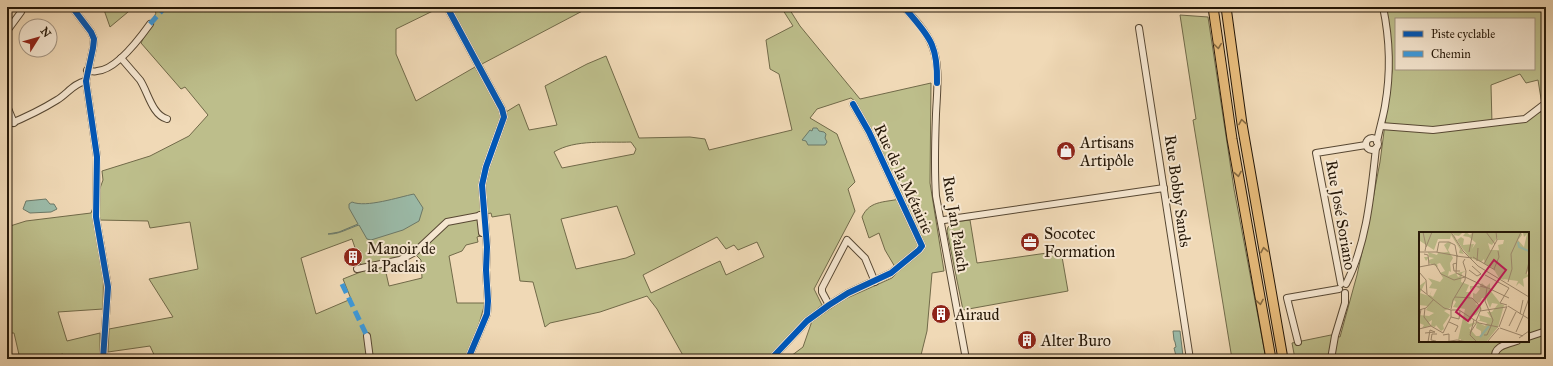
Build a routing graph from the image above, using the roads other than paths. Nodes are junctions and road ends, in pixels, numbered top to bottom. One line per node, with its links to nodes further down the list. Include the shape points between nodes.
1 (72, 7): 12 (street, via 94,39)
2 (447, 7): 26 (street, via 504,117 486,167 482,185)
3 (904, 7): 27 (street, Rue Jan Palach, via 925,31 936,56 934,172)
4 (1213, 7): 44 (highway, one-way to 44, via 1232,138)
5 (1226, 7): 45 (highway, one-way to 5, via 1242,124)
6 (1383, 7): 20 (street, via 1390,64)
7 (22, 12): 10 (street)
8 (150, 24): 11 (street)
9 (1139, 28): 25 (street, Rue Bobby Sands)
10 (7, 31)
11 (121, 58): 12 (street, via 98,72); 17 (street, via 140,81 153,106)
12 (87, 70): 13 (street)
13 (86, 81): 18 (street, via 74,86 57,100); 38 (street, via 97,157 98,229 108,287)
14 (1546, 103): 20 (street, via 1525,119 1433,130)
15 (853, 104): 30 (street, Rue de la Métairie, via 869,132 922,246 891,273)
16 (7, 106): 18 (street)
17 (167, 119)
18 (14, 122): 19 (street)
19 (7, 125)
20 (1381, 126): 21 (street); 22 (street)
21 (1371, 138): 22 (street); 23 (street, via 1367,141)
22 (1377, 145): 23 (street, via 1373,150); 24 (street)
23 (1368, 148): 24 (street, via 1372,154); 31 (street, Rue José Soriano, via 1316,154)
24 (1374, 169): 31 (street, via 1365,227 1354,269)
25 (1164, 188): 27 (street); 43 (street, Rue Bobby Sands)
26 (482, 215): 28 (street); 29 (street, via 447,222 415,252 400,260); 40 (street, via 487,247 487,314)
27 (941, 221): 42 (street, Rue Jan Palach)
28 (482, 233)
29 (357, 269)
30 (875, 282): 32 (street, Rue de la Métairie); 32 (street, via 865,258 848,240 822,288)
31 (1342, 285): 36 (street, via 1287,298); 46 (street, via 1341,292 1345,293 1345,303)
32 (829, 305): 41 (street, Rue de la Métairie, via 808,321)
33 (1546, 331): 35 (street)
34 (367, 336): 39 (street)
35 (1529, 337)
36 (1298, 342)
37 (1514, 342): 47 (street, via 1496,350)
38 (103, 359)
39 (370, 359)
40 (468, 359)
41 (771, 359)
42 (966, 359)
43 (1190, 359)
44 (1271, 359)
45 (1283, 359)
46 (1331, 359)
47 (1495, 359)

